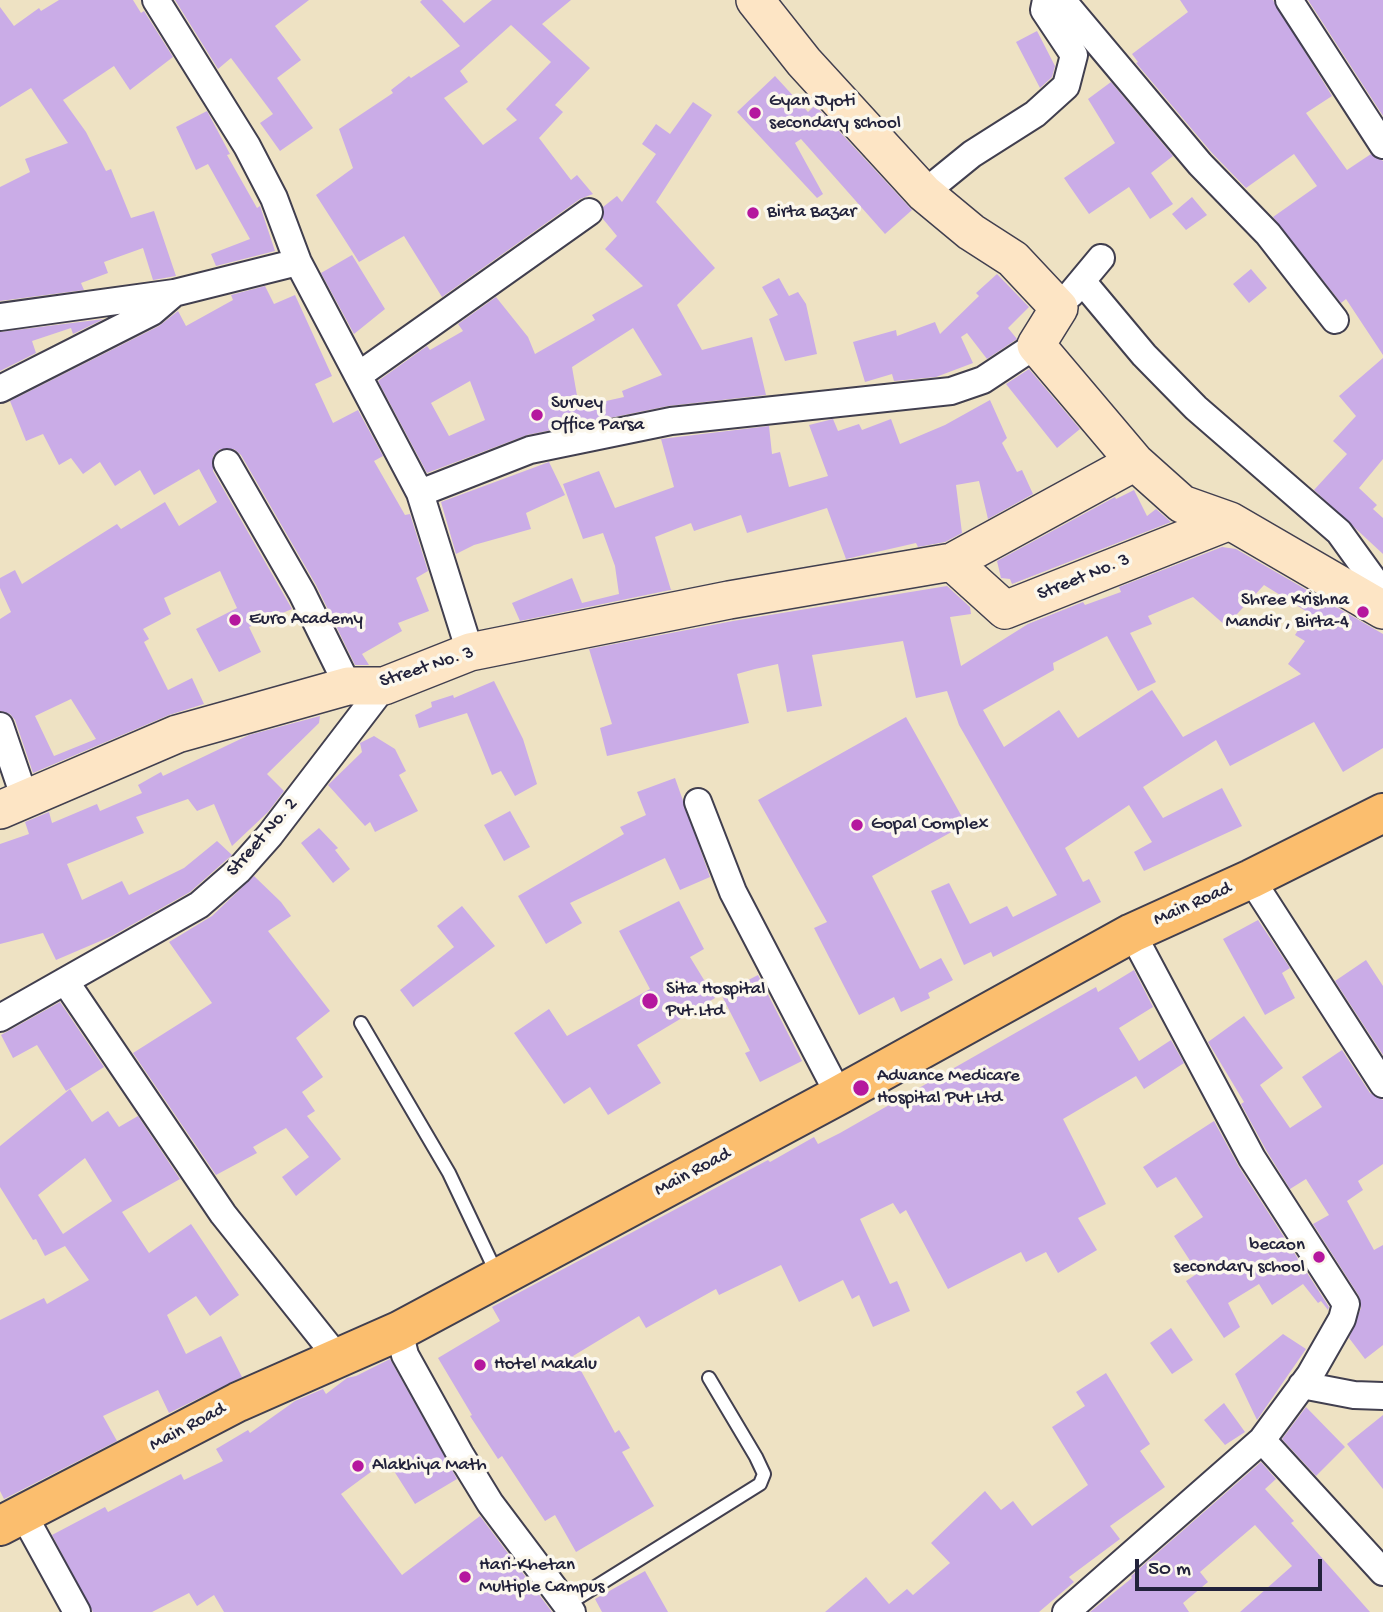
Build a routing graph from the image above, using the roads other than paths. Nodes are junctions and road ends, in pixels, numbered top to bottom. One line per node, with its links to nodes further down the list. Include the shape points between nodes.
1 (156, 0): 10 (street, via 247,146 274,198)
2 (755, 0): 7 (street, via 804,62)
3 (1046, 0): 7 (street, via 1044,10 1074,55 1066,86 1035,114 972,153)
4 (1062, 0): 14 (street, via 1200,164 1268,234)
5 (1289, 0): 6 (street)
6 (1383, 145)
7 (924, 193): 12 (street, via 971,232)
8 (589, 212): 16 (street)
9 (1101, 258): 12 (street)
10 (298, 262): 11 (street); 16 (street)
11 (174, 293): 13 (street); 17 (street, via 152,312)
12 (1071, 295): 15 (street); 23 (street, via 1339,532)
13 (0, 317)
14 (1335, 320)
15 (1036, 345): 19 (street); 20 (street, via 983,380 951,391 671,421 530,450)
16 (359, 375): 20 (street)
17 (0, 389)
18 (227, 463): 26 (street, via 302,593)
19 (1135, 463): 21 (street, via 1182,504); 22 (street, Street No. 3)
20 (420, 493): 25 (street)
21 (1230, 521): 22 (street, Street No. 3, via 1005,610); 24 (street)
22 (952, 562): 25 (street, Street No. 3, via 729,600)
23 (1383, 593)
24 (1383, 610)
25 (470, 652): 27 (street, Street No. 3)
26 (348, 686): 27 (street, Street No. 3); 30 (street, Street No. 3, via 177,734)
27 (384, 686): 34 (street, Street No. 2, via 239,871 199,905)
28 (0, 726): 30 (street)
29 (698, 802): 38 (street, via 733,892)
30 (13, 804)
31 (1383, 813): 32 (main road, Main Road)
32 (1251, 879): 33 (main road, Main Road); 37 (street)
33 (1132, 933): 38 (main road, Main Road); 43 (street, via 1252,1158 1346,1304 1342,1319)
34 (65, 981): 35 (street, Street No. 2); 41 (street, via 223,1214)
35 (0, 1018)
36 (361, 1023): 39 (lane, via 449,1173)
37 (1383, 1084)
38 (839, 1095): 39 (main road, Main Road)
39 (499, 1278): 40 (main road, Main Road)
40 (399, 1331): 41 (main road, Main Road); 48 (street, via 405,1354 478,1484)
41 (337, 1357): 46 (main road, Main Road, via 238,1402)
42 (709, 1378): 48 (lane, via 756,1457 764,1474 760,1484)
43 (1302, 1385): 44 (street); 45 (street)
44 (1383, 1396)
45 (1262, 1440): 47 (street); 50 (street)
46 (11, 1520): 49 (street)
47 (1383, 1572)
48 (570, 1608)
49 (76, 1612)
50 (1066, 1612)

